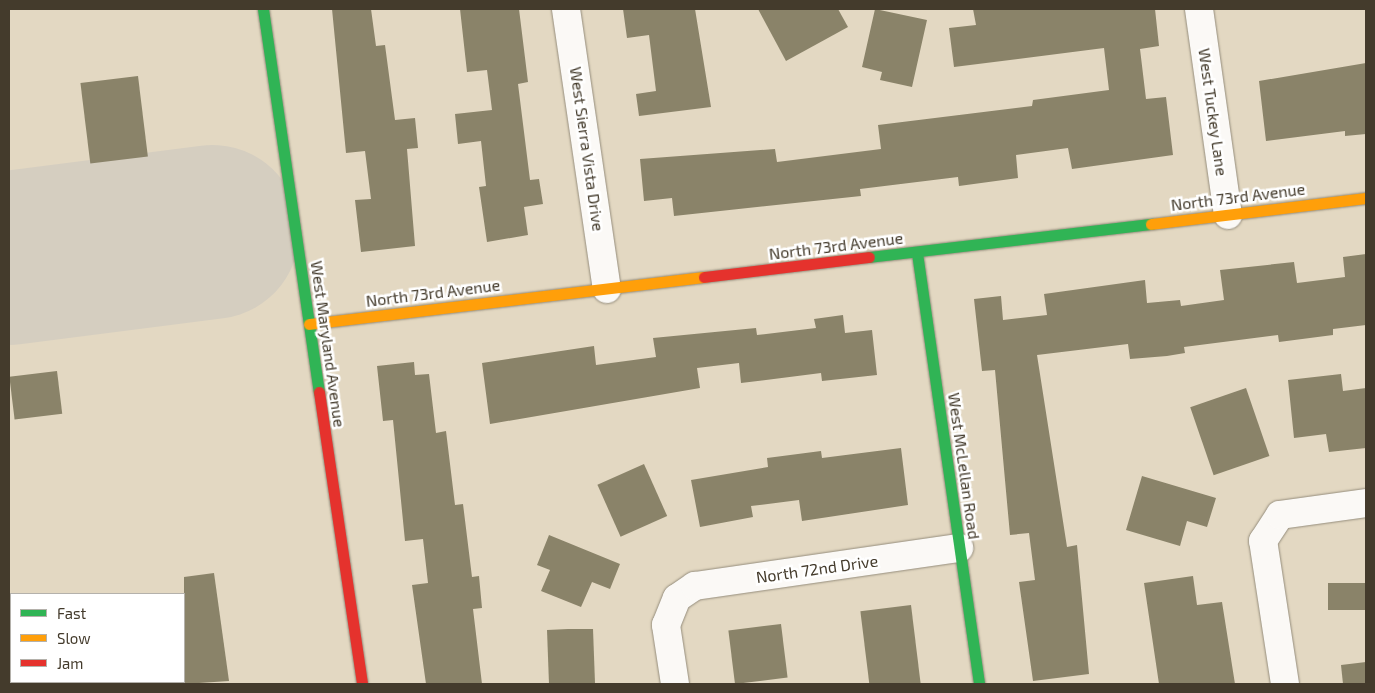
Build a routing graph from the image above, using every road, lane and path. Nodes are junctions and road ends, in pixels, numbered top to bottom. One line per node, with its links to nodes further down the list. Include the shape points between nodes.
1 (263, 9): 8 (street, West Maryland Avenue)
2 (566, 9): 7 (street, West Sierra Vista Drive)
3 (1198, 9): 5 (street, West Tuckey Lane)
4 (1366, 198): 5 (street, North 73rd Avenue)
5 (1228, 215): 6 (street, North 73rd Avenue)
6 (917, 253): 7 (street, North 73rd Avenue); 10 (street, West McLellan Road)
7 (607, 289): 8 (street, North 73rd Avenue)
8 (309, 324): 11 (street, West Maryland Avenue)
9 (1366, 503): 14 (street, via 1280,515 1264,541)
10 (959, 548): 12 (street, North 72nd Drive, via 695,586 678,598 666,625); 13 (street, West McLellan Road)
11 (362, 684)
12 (675, 684)
13 (979, 684)
14 (1285, 684)

